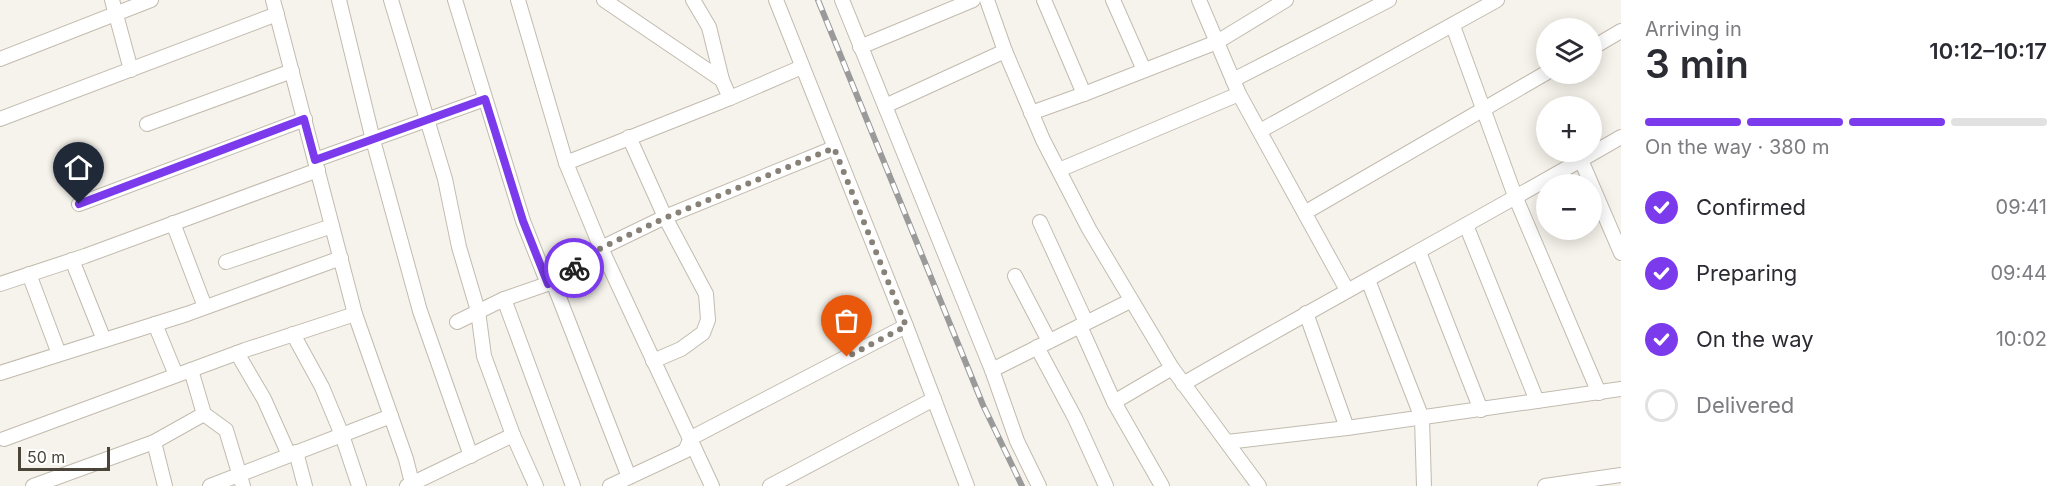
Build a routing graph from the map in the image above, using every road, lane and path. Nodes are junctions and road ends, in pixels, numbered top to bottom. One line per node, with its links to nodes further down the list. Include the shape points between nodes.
1 (151, 0): 19 (street)
2 (273, 0): 20 (street)
3 (339, 0): 49 (street)
4 (391, 0): 44 (street)
5 (455, 0): 38 (street)
6 (518, 0): 54 (street)
7 (604, 0): 33 (street)
8 (693, 0): 33 (street, via 709,27)
9 (776, 0): 28 (street)
10 (842, 0): 25 (street)
11 (973, 0): 25 (street)
12 (987, 0): 26 (street)
13 (1044, 0): 35 (street)
14 (1113, 0): 30 (street)
15 (1199, 0): 23 (street)
16 (1286, 0): 23 (street)
17 (1389, 0): 34 (street)
18 (1497, 0): 21 (street)
19 (114, 7): 27 (street); 29 (street)
20 (277, 14): 29 (street); 31 (street)
21 (1453, 26): 40 (street); 46 (street)
22 (1621, 31): 24 (street)
23 (1217, 42): 30 (street); 34 (street)
24 (1602, 42)
25 (860, 47): 39 (street)
26 (1005, 51): 39 (street); 41 (street)
27 (0, 59)
28 (802, 67): 37 (street); 50 (street)
29 (131, 70): 42 (street)
30 (1144, 70): 35 (street)
31 (292, 71): 43 (street); 45 (street)
32 (1536, 79): 40 (street)
33 (722, 80): 37 (street)
34 (1233, 80): 36 (street)
35 (1084, 94): 41 (street)
36 (1239, 94): 46 (street); 56 (street)
37 (730, 98): 47 (street)
38 (485, 99): 44 (street); 74 (street, via 523,221)
39 (885, 106): 95 (street)
40 (1483, 108): 57 (street); 59 (street)
41 (1031, 113): 56 (street)
42 (0, 119)
43 (304, 119): 55 (street); 58 (street)
44 (428, 119): 49 (street); 80 (street)
45 (147, 124)
46 (1260, 131): 59 (street)
47 (629, 137): 54 (street); 60 (street)
48 (1621, 137): 51 (street)
49 (373, 140): 55 (street); 116 (street, via 420,310)
50 (834, 148): 60 (street); 86 (street)
51 (1602, 148)
52 (1577, 162): 57 (street)
53 (1582, 162): 67 (street)
54 (566, 163): 65 (street)
55 (317, 165): 62 (street); 64 (street)
56 (1059, 170): 78 (street)
57 (1515, 196): 63 (street); 100 (street)
58 (79, 204)
59 (1306, 212): 76 (street)
60 (665, 218): 65 (street); 92 (street, via 706,294 708,320 703,333 681,349)
61 (1040, 222): 85 (street)
62 (173, 223): 69 (street); 79 (street)
63 (1466, 225): 66 (street); 102 (street)
64 (332, 226): 68 (street); 70 (street)
65 (601, 248): 74 (street); 92 (street)
66 (1419, 252): 73 (street); 104 (street)
67 (1621, 253)
68 (341, 258): 79 (street); 82 (street)
69 (72, 260): 71 (street); 88 (street)
70 (226, 262)
71 (29, 274): 75 (street); 91 (street)
72 (1015, 276): 89 (street)
73 (1368, 280): 76 (street); 107 (street)
74 (550, 283): 77 (street); 119 (street)
75 (0, 284)
76 (1347, 290): 81 (street)
77 (504, 298): 80 (street); 128 (street)
78 (1130, 301): 85 (street); 93 (street)
79 (205, 307): 84 (street)
80 (478, 311): 83 (street); 110 (street, via 484,356)
81 (1306, 313): 98 (street); 108 (street)
82 (355, 314): 87 (street); 106 (street)
83 (457, 322)
84 (155, 324): 88 (street); 97 (street)
85 (1083, 324): 89 (street); 103 (street)
86 (906, 326): 101 (street); 111 (street)
87 (293, 334): 90 (street); 109 (street)
88 (104, 340): 91 (street)
89 (1043, 344): 95 (street); 132 (street)
90 (237, 353): 94 (street); 115 (street)
91 (59, 354): 96 (street)
92 (653, 361): 111 (street)
93 (1172, 368): 98 (street); 103 (street)
94 (191, 370): 97 (street); 105 (street)
95 (992, 370): 131 (street, via 1017,441)
96 (0, 373)
97 (176, 375): 112 (street)
98 (1183, 384): 114 (street)
99 (1621, 389): 100 (street)
100 (1599, 393): 102 (street)
101 (934, 399): 120 (street); 130 (street)
102 (1537, 401): 104 (street)
103 (1114, 402): 133 (street)
104 (1480, 410): 107 (street)
105 (204, 414): 113 (street); 118 (street, via 226,430)
106 (391, 416): 109 (street); 121 (street)
107 (1422, 418): 108 (street); 135 (street)
108 (1347, 428): 114 (street)
109 (342, 435): 115 (street); 127 (street)
110 (513, 435): 116 (street); 122 (street)
111 (691, 438): 119 (street, via 685,451); 129 (street)
112 (4, 439)
113 (154, 442): 123 (street); 124 (street)
114 (1227, 442): 134 (street)
115 (292, 453): 118 (street); 126 (street)
116 (471, 456): 121 (street)
117 (1621, 475): 136 (street)
118 (241, 480): 125 (street)
119 (622, 482)
120 (962, 484)
121 (410, 485)
122 (532, 485)
123 (33, 486)
124 (165, 486)
125 (210, 486)
126 (305, 486)
127 (359, 486)
128 (573, 486)
129 (712, 486)
130 (770, 486)
131 (1039, 486)
132 (1106, 486)
133 (1162, 486)
134 (1259, 486)
135 (1424, 486)
136 (1545, 486)

